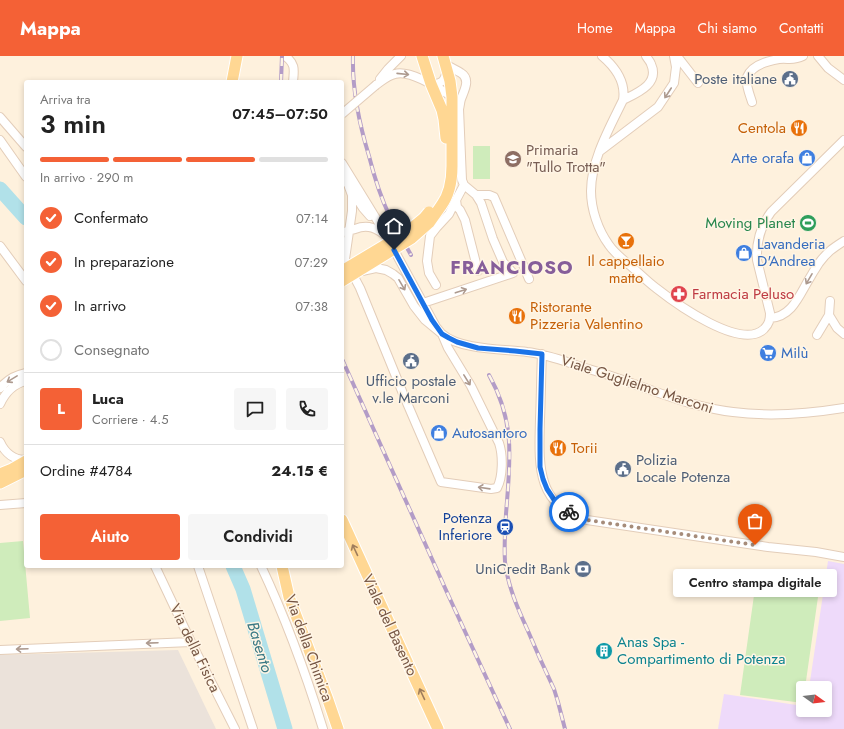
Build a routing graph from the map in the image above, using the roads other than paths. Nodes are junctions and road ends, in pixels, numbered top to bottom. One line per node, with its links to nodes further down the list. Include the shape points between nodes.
1 (237, 56): 12 (main road)
2 (285, 56): 13 (street, via 293,64)
3 (401, 56): 17 (street)
4 (422, 56): 16 (main road)
5 (602, 56): 19 (street, via 619,76 624,92)
6 (646, 56): 19 (street, via 652,64 652,80 642,91)
7 (674, 56): 27 (street, one-way to 27, via 674,83 658,108)
8 (677, 56): 15 (street)
9 (803, 56): 20 (street, via 765,62 754,68 747,78)
10 (818, 56): 14 (street, via 828,68)
11 (445, 63): 16 (street, via 443,82); 18 (main road); 21 (street, via 462,73 466,79)
12 (232, 80)
13 (293, 80)
14 (844, 80)
15 (698, 83)
16 (431, 84): 17 (street, one-way to 16, via 399,73); 18 (street); 35 (main road, via 445,124 446,178)
17 (376, 85): 22 (street, bridge)
18 (452, 97): 21 (street); 35 (main road, via 452,175 445,200)
19 (623, 100): 27 (street)
20 (752, 102)
21 (459, 109): 31 (street, via 461,170)
22 (344, 112)
23 (0, 117): 26 (street)
24 (0, 140): 29 (street)
25 (844, 140): 55 (street, via 771,212 762,226 757,260)
26 (24, 145)
27 (599, 152): 55 (street, via 592,180 592,204 596,221 610,247 656,288 719,328 752,335 762,331)
28 (344, 166): 36 (street)
29 (24, 174)
30 (344, 178): 32 (street)
31 (464, 185): 33 (street); 34 (street)
32 (349, 187): 36 (street, via 366,213); 38 (street, via 353,203 352,216)
33 (476, 195): 49 (street, via 494,197); 53 (street, one-way to 33, via 513,273 503,262)
34 (456, 200): 46 (street); 51 (street, via 449,214 430,236 427,261 429,273)
35 (438, 205): 45 (main road, bridge, via 407,232); 47 (main road, bridge, via 430,223)
36 (378, 223): 39 (street, Viale Guglielmo Marconi)
37 (360, 227): 38 (street); 39 (street, via 374,228); 41 (street, via 354,231)
38 (344, 230): 41 (street)
39 (387, 237): 53 (street, Viale Guglielmo Marconi)
40 (844, 241): 55 (street, one-way to 55, via 830,250 820,262 791,308 785,314)
41 (348, 243): 43 (street)
42 (0, 246): 48 (street)
43 (344, 255)
44 (344, 259): 47 (street)
45 (344, 270)
46 (478, 272)
47 (357, 276): 50 (main road, bridge); 58 (street, one-way to 58, via 376,268 393,274 425,320); 58 (street, one-way to 47, via 471,386 501,450 502,463 497,488 441,482)
48 (24, 278)
49 (529, 279)
50 (344, 280)
51 (436, 285)
52 (830, 301): 54 (street)
53 (423, 303): 58 (street, Viale Guglielmo Marconi)
54 (829, 315): 57 (street); 60 (street)
55 (770, 318)
56 (844, 323): 57 (street)
57 (837, 328): 59 (street)
58 (442, 334): 61 (street, Viale Guglielmo Marconi, via 457,342 478,348)
59 (844, 334)
60 (816, 335)
61 (542, 354): 66 (street, Viale Guglielmo Marconi, via 684,402 717,410 772,414); 76 (street, via 540,467 547,489 557,504 571,514 587,520)
62 (24, 374): 64 (street, one-way to 64, via 15,376)
63 (24, 382): 65 (street, via 11,388)
64 (0, 388)
65 (0, 404)
66 (844, 408)
67 (1, 444): 68 (street, via 12,457)
68 (24, 461)
69 (24, 462): 71 (main road)
70 (24, 471): 72 (main road)
71 (0, 474)
72 (0, 483)
73 (24, 504): 74 (street)
74 (0, 505)
75 (344, 524): 87 (main road, Viale del Basento, one-way to 75)
76 (844, 557)
77 (156, 568): 81 (street, Via della Fisica)
78 (199, 568): 84 (street)
79 (262, 568): 85 (street, via 301,661)
80 (282, 568): 86 (main road, Via della Chimica, via 289,597)
81 (191, 642): 82 (street, one-way to 82); 83 (street, Via della Fisica)
82 (0, 650)
83 (235, 729)
84 (253, 729)
85 (324, 729)
86 (338, 729)
87 (438, 729)

